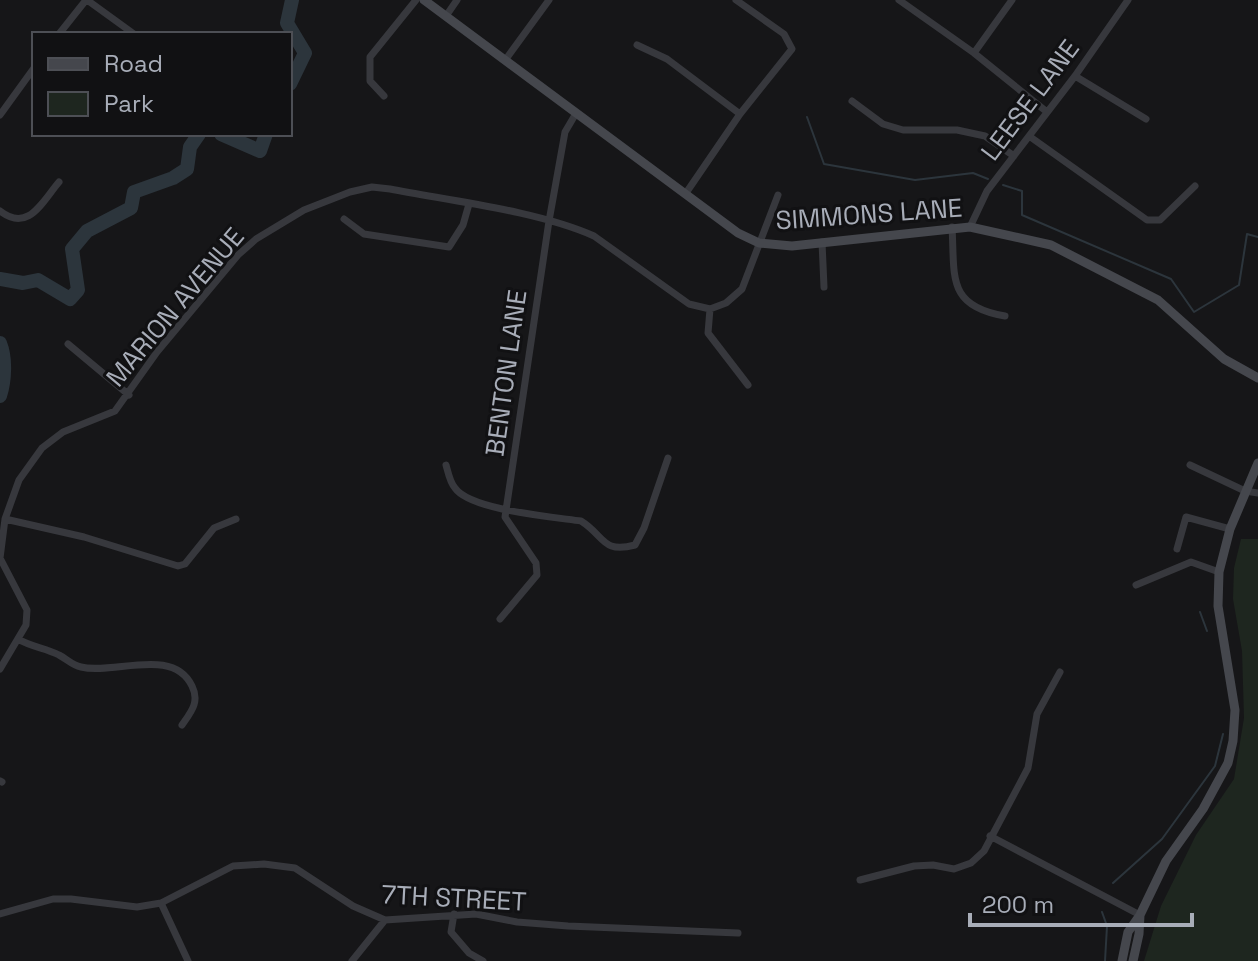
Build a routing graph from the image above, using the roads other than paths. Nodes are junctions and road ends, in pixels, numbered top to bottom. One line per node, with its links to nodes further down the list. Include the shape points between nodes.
1 (87, 0): 11 (street); 12 (street)
2 (416, 0): 18 (street, via 370,57 370,81)
3 (424, 0): 10 (street, SIMMONS LANE)
4 (457, 0): 10 (street)
5 (549, 0): 15 (street)
6 (736, 0): 21 (street, via 784,34 792,49)
7 (899, 0): 14 (street)
8 (1012, 0): 14 (street)
9 (1128, 0): 17 (street, LEESE LANE)
10 (446, 16): 15 (street, SIMMONS LANE)
11 (61, 32)
12 (131, 32)
13 (637, 45): 21 (street, via 667,59)
14 (974, 53): 20 (street)
15 (506, 59): 23 (street, SIMMONS LANE)
16 (32, 71): 22 (street)
17 (1075, 76): 20 (street, LEESE LANE); 24 (street)
18 (384, 96)
19 (852, 101): 26 (street, via 883,124 985,136)
20 (1047, 112): 25 (street, LEESE LANE)
21 (740, 114): 29 (street)
22 (0, 115)
23 (575, 115): 29 (street, SIMMONS LANE); 34 (street, BENTON LANE, via 565,132)
24 (1146, 119)
25 (1029, 136): 26 (street, LEESE LANE); 28 (street, via 1147,220 1160,220)
26 (1014, 156): 36 (street, LEESE LANE, via 987,191)
27 (59, 182): 32 (street, via 29,218 18,220)
28 (1195, 186)
29 (686, 193): 38 (street, SIMMONS LANE)
30 (778, 195): 38 (street)
31 (469, 204): 33 (street, via 449,247 364,234); 34 (street, MARION AVENUE); 45 (street, MARION AVENUE, via 372,187 284,221 238,255 157,352)
32 (0, 211)
33 (344, 219)
34 (549, 221): 40 (street, MARION AVENUE, via 594,236 689,304); 52 (street, BENTON LANE)
35 (952, 227): 36 (street, SIMMONS LANE); 37 (street, SIMMONS LANE); 41 (street, via 956,288 966,302)
36 (970, 227): 43 (street, SIMMONS LANE, via 1051,245 1158,300 1224,359)
37 (822, 242): 38 (street, SIMMONS LANE); 39 (street)
38 (759, 243): 40 (street, via 742,289)
39 (824, 287)
40 (710, 309): 44 (street, via 708,333)
41 (1005, 316)
42 (68, 344): 45 (street)
43 (1258, 378)
44 (748, 385)
45 (129, 395): 53 (street, MARION AVENUE, via 115,411 63,432 42,448 19,480)
46 (668, 458): 52 (street, via 635,545 619,549 604,544 581,521)
47 (1258, 463): 50 (street)
48 (446, 465): 52 (street, via 454,488 468,500)
49 (1190, 465): 50 (street)
50 (1245, 491): 51 (street); 55 (street)
51 (1258, 493)
52 (506, 509): 60 (street, via 505,517 536,563 537,575)
53 (5, 519): 54 (street, via 178,566 214,528); 57 (street, MARION AVENUE)
54 (236, 519)
55 (1230, 529): 56 (street, via 1186,517); 58 (street)
56 (1177, 549)
57 (0, 558): 61 (street, MARION AVENUE, via 27,610)
58 (1219, 572): 59 (street, via 1191,562); 70 (street, via 1218,606 1235,710 1228,763 1166,861)
59 (1136, 585)
60 (500, 619)
61 (18, 639): 62 (street, MARION AVENUE); 64 (street, via 81,667 159,665 183,673 197,699)
62 (0, 669)
63 (1060, 672): 65 (street, via 1037,714 1028,768)
64 (182, 725)
65 (990, 836): 66 (street, via 971,863 954,869 914,866); 70 (street)
66 (860, 880)
67 (161, 903): 68 (street, 7TH STREET, via 137,907 53,899); 71 (street, 7TH STREET, via 233,866 279,864); 73 (street)
68 (0, 914)
69 (454, 914): 71 (street, 7TH STREET); 72 (street, 7TH STREET, via 568,926); 75 (street, via 451,932)
70 (1140, 915): 76 (street, via 1128,932); 77 (street)
71 (385, 920): 74 (street)
72 (738, 933)
73 (188, 961)
74 (352, 961)
75 (483, 961)
76 (1122, 961)
77 (1133, 961)

